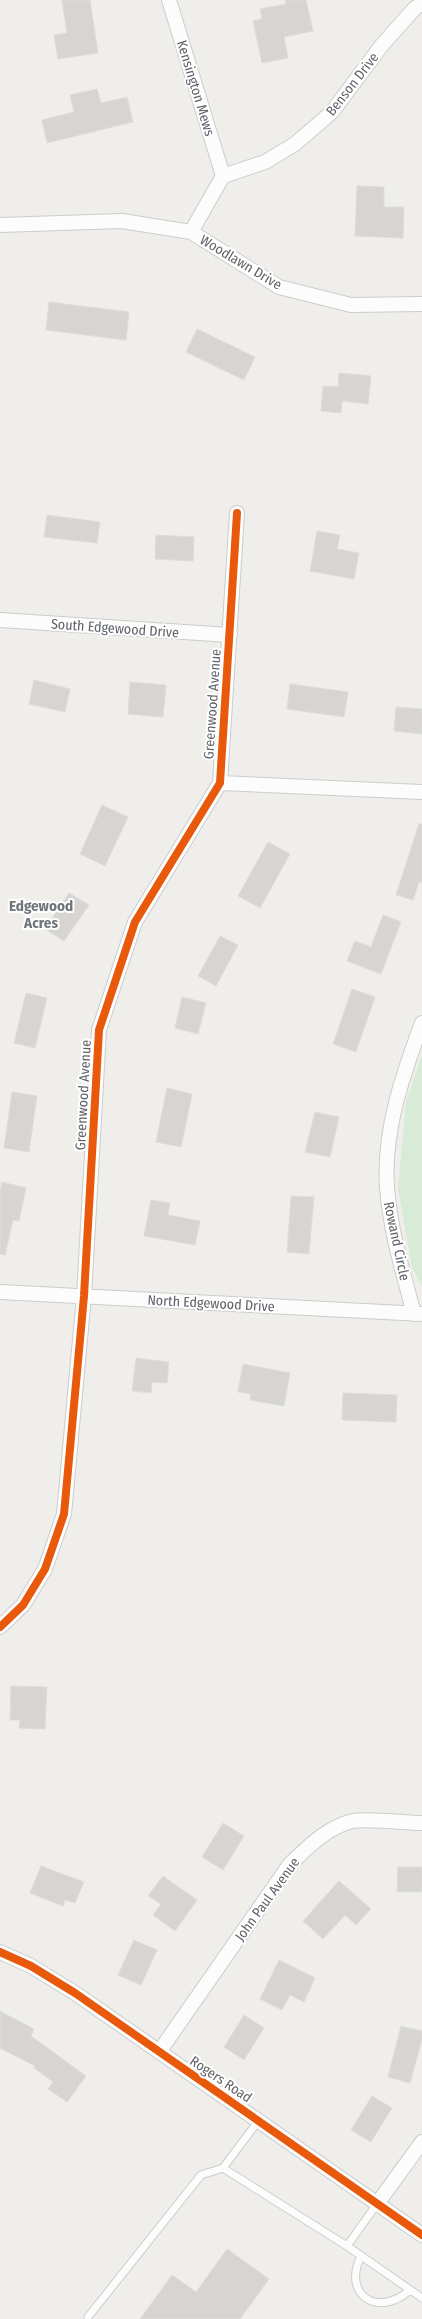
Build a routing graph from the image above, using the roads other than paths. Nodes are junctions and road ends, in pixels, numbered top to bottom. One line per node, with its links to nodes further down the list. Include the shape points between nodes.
1 (169, 0): 3 (street, Kensington Mews)
2 (422, 4): 3 (street, Benson Drive, via 382,45 332,112 295,144 265,162)
3 (223, 176): 5 (street)
4 (0, 225): 5 (street, Woodlawn Drive, via 122,221)
5 (191, 232): 6 (street, Woodlawn Drive, via 279,287 351,305)
6 (422, 304)
7 (238, 513): 9 (street, Greenwood Avenue)
8 (0, 620): 9 (street, South Edgewood Drive)
9 (230, 635): 10 (street, Greenwood Avenue)
10 (220, 783): 11 (street); 14 (street, Greenwood Avenue, via 135,922 99,1030)
11 (422, 792)
12 (422, 1023): 15 (street, Rowand Circle, via 408,1061 390,1130 386,1184 390,1219)
13 (0, 1292): 14 (street, North Edgewood Drive)
14 (84, 1296): 15 (street, North Edgewood Drive); 16 (street, Greenwood Avenue, via 64,1514 45,1569 24,1605)
15 (418, 1314)
16 (0, 1627)
17 (422, 1823): 19 (street, John Paul Avenue, via 353,1821 327,1832 304,1850 290,1864)
18 (0, 1952): 19 (street, Rogers Road, via 31,1966 75,1993)
19 (158, 2052): 20 (street, Rogers Road)
20 (259, 2120): 22 (lane); 23 (street, Rogers Road)
21 (422, 2142): 23 (street)
22 (223, 2168): 25 (lane); 29 (lane, via 201,2175)
23 (377, 2204): 24 (street, Rogers Road); 25 (lane)
24 (422, 2235)
25 (347, 2246): 26 (lane)
26 (361, 2256): 27 (lane); 27 (lane, via 355,2276 361,2294 369,2301 385,2305 400,2299)
27 (410, 2290): 28 (lane)
28 (422, 2298)
29 (88, 2317)

